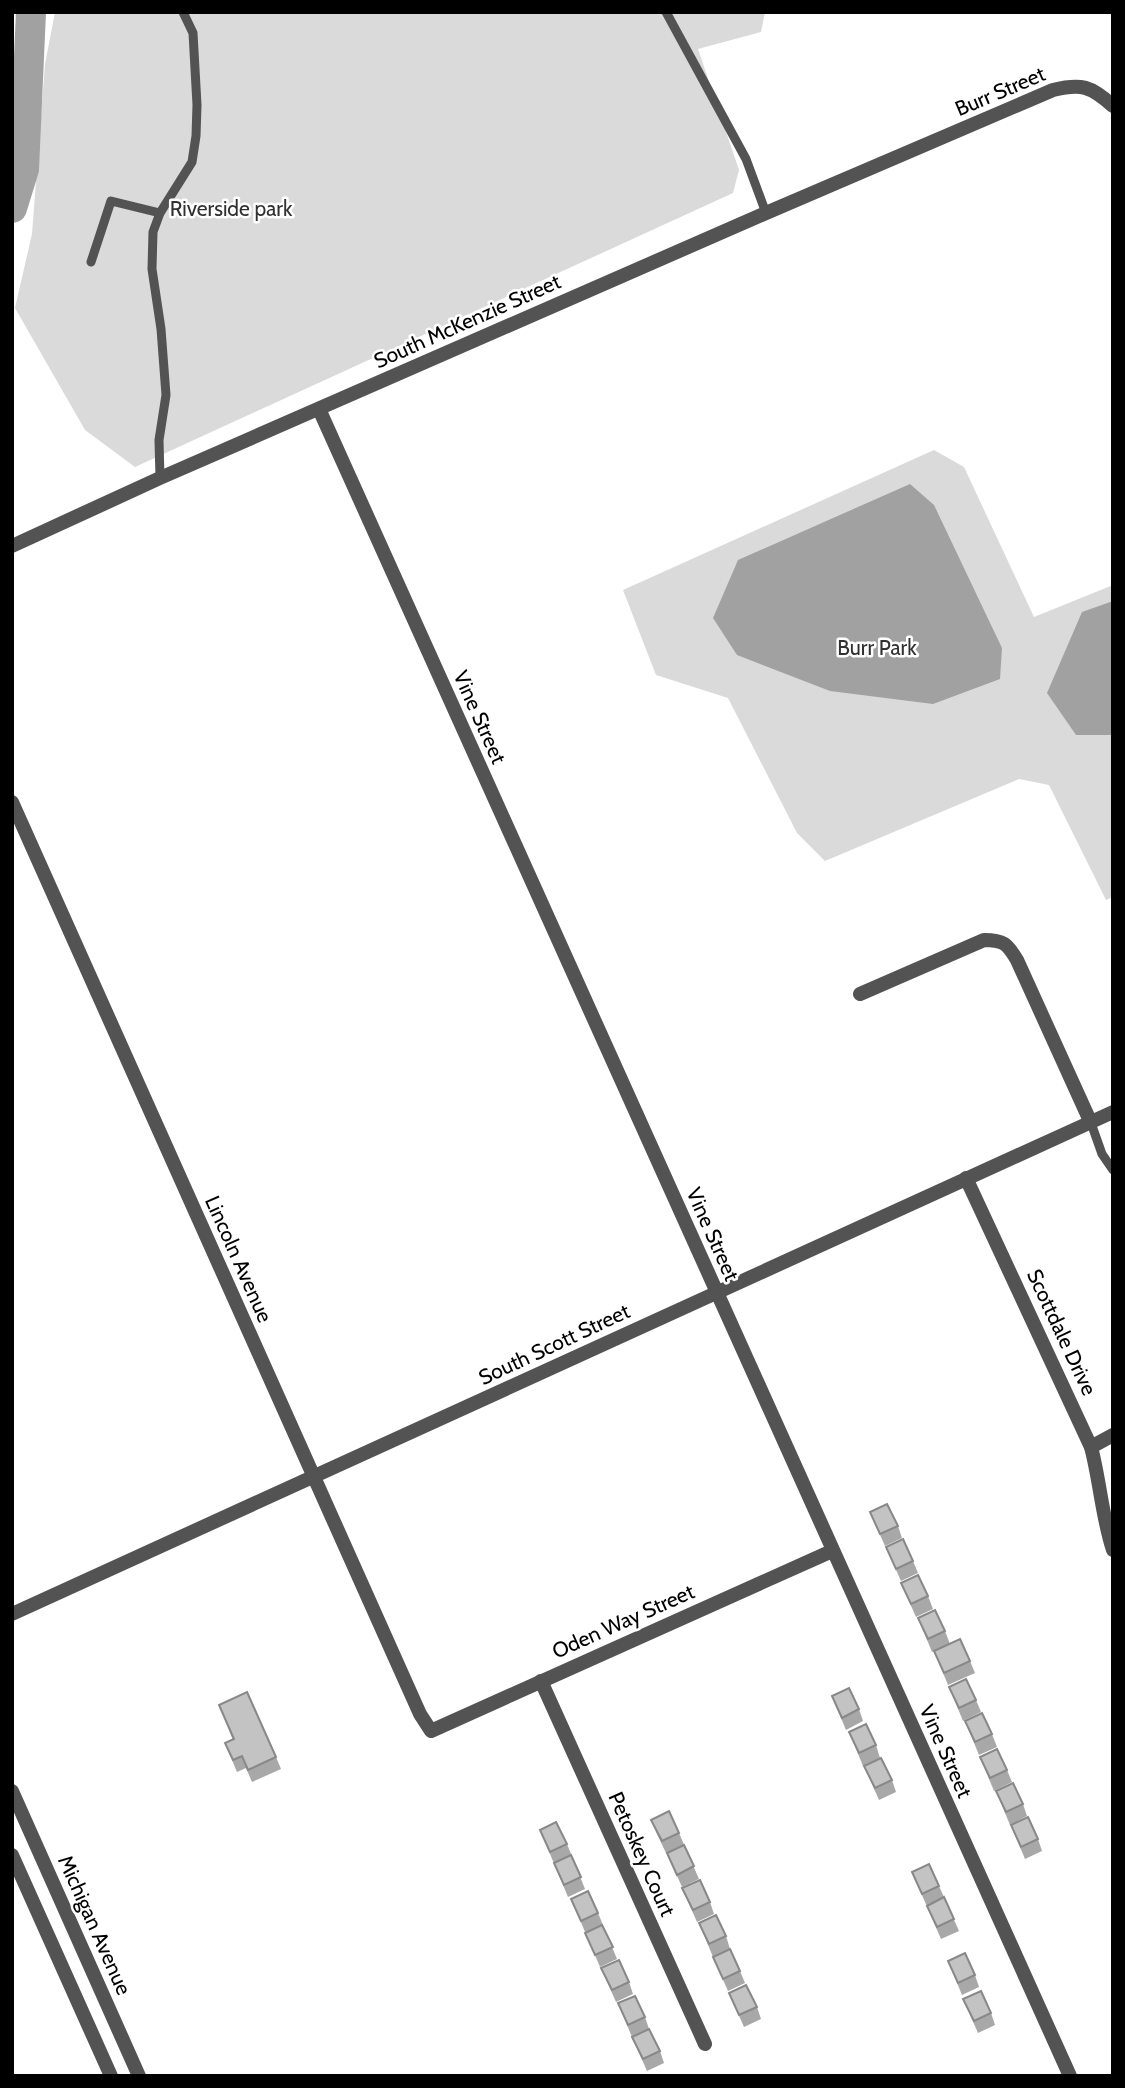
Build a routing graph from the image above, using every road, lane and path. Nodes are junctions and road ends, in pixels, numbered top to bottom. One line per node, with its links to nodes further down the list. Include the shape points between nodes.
1 (183, 12): 5 (lane, via 193,33 196,136 192,162)
2 (666, 12): 6 (lane, via 746,159)
3 (1113, 106): 4 (street, Burr Street, via 1094,90 1069,86)
4 (940, 139): 6 (street, South McKenzie Street)
5 (160, 213): 7 (lane, via 111,201); 9 (lane, via 153,232 152,269 166,395 159,440)
6 (766, 213): 8 (street, South McKenzie Street)
7 (91, 262)
8 (319, 409): 9 (street, South McKenzie Street); 17 (street, Vine Street)
9 (160, 478): 10 (street, South McKenzie Street)
10 (12, 546)
11 (12, 802): 20 (street, Lincoln Avenue)
12 (860, 994): 14 (street, via 984,940 999,940 1017,960)
13 (1113, 1112): 14 (street, South Scott Street)
14 (1091, 1123): 15 (lane); 16 (street, South Scott Street)
15 (1113, 1170)
16 (966, 1178): 17 (street, South Scott Street); 19 (street, Scottdale Drive)
17 (716, 1293): 20 (street, South Scott Street); 22 (street, Vine Street)
18 (1113, 1436): 19 (street)
19 (1091, 1447): 21 (street, Scottdale Drive)
20 (314, 1477): 23 (street, South Scott Street); 25 (street, Lincoln Avenue)
21 (1113, 1550)
22 (832, 1551): 24 (street, Oden Way Street); 31 (street, Vine Street)
23 (12, 1614)
24 (541, 1681): 25 (street, Oden Way Street); 28 (street, Petoskey Court)
25 (431, 1731)
26 (12, 1791): 30 (street, Michigan Avenue)
27 (12, 1855): 29 (street)
28 (705, 2044)
29 (111, 2076)
30 (139, 2076)
31 (1070, 2076)

